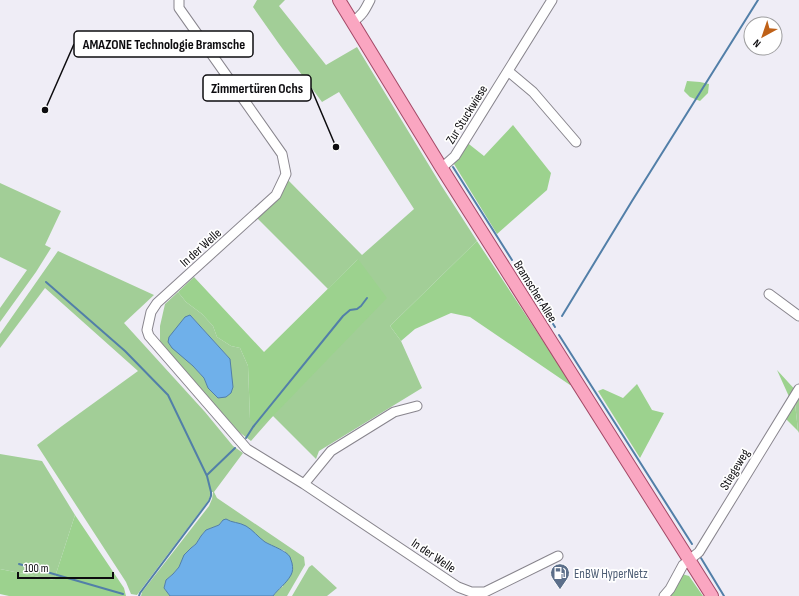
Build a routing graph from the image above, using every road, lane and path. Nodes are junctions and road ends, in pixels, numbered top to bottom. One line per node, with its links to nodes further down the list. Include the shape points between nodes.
1 (179, 0): 13 (street, In der Welle, via 179,8 282,154 286,174 276,195 157,303 151,312 147,330 149,336 247,449)
2 (339, 0): 5 (main road, Bramscher Allee)
3 (370, 0): 5 (street, via 364,12)
4 (552, 0): 6 (street, Zur Stuckwiese)
5 (352, 22): 8 (main road, Bramscher Allee)
6 (508, 71): 7 (street, via 532,92); 8 (street, Zur Stuckwiese, via 455,156)
7 (576, 142)
8 (440, 167): 15 (main road, Bramscher Allee)
9 (769, 294): 10 (street)
10 (799, 316)
11 (799, 389): 15 (street, Stiegeweg, via 699,552)
12 (417, 406): 13 (street, via 394,412 332,451)
13 (304, 484): 14 (street, In der Welle, via 458,587 471,592 485,592)
14 (558, 556)
15 (689, 560): 16 (street, Stiegeweg, via 683,565); 17 (main road, Bramscher Allee)
16 (664, 596)
17 (712, 596)

